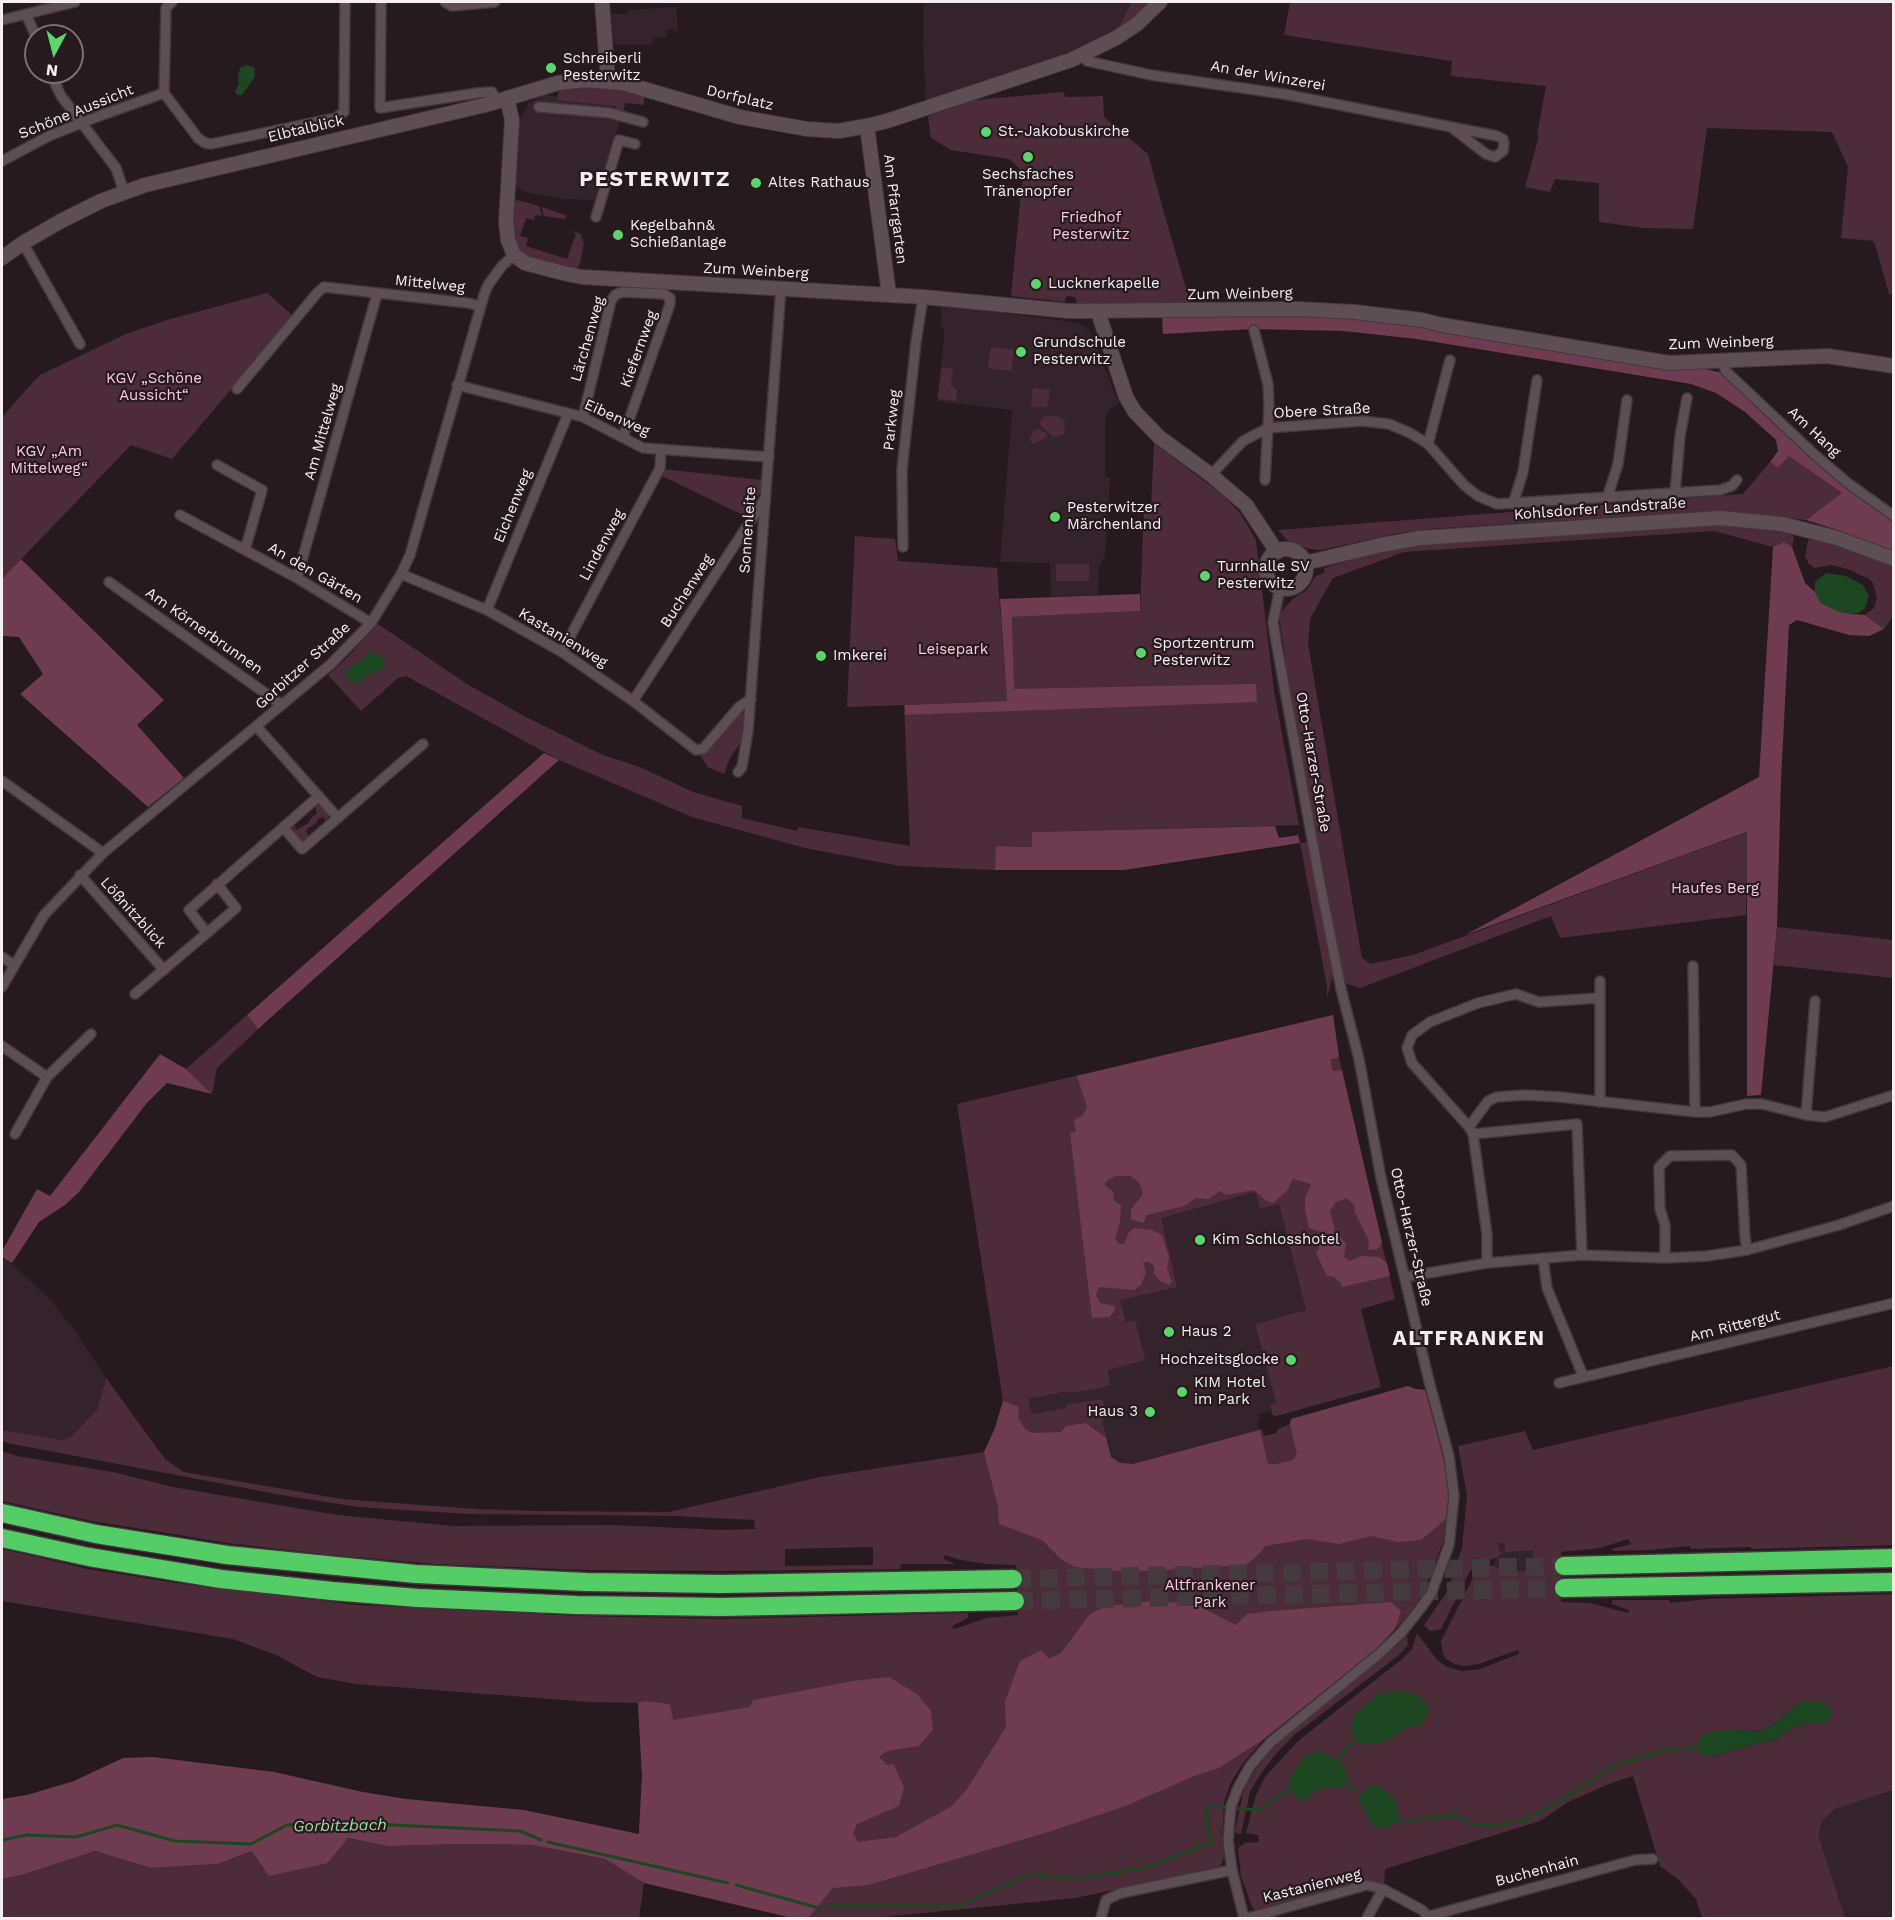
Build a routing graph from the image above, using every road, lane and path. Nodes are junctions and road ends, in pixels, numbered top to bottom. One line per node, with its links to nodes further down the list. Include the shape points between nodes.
1 (75, 2): 9 (street)
2 (172, 2): 15 (street, via 166,8)
3 (345, 2): 15 (street, via 344,112 335,118 212,144 198,138)
4 (381, 2): 16 (street, via 380,108 492,92)
5 (445, 2): 6 (street, via 452,6)
6 (495, 2)
7 (602, 2): 13 (street)
8 (1160, 2): 12 (street, via 1137,24)
9 (26, 14): 10 (street); 11 (street)
10 (2, 20)
11 (30, 24)
12 (1083, 55): 20 (street, Dorfplatz); 21 (street, An der Winzerei, via 1087,61 1151,75 1284,94)
13 (608, 80): 16 (street, Elbtalblick, via 558,83); 20 (street, Dorfplatz, via 747,119 819,131)
14 (56, 84): 19 (street)
15 (164, 93): 19 (street, Schöne Aussicht)
16 (503, 100): 24 (street, Elbtalblick); 27 (street, via 512,120 506,222)
17 (539, 107): 18 (street, via 610,113)
18 (643, 122)
19 (81, 123): 23 (street, Schöne Aussicht); 24 (street, via 116,168)
20 (867, 126): 31 (street, Am Pfarrgarten)
21 (1451, 127): 21 (street, An der Winzerei, via 1486,154 1496,157 1503,152 1503,139 1497,136)
22 (635, 144): 25 (street, via 619,140)
23 (2, 161)
24 (124, 192): 26 (street, Elbtalblick)
25 (596, 217)
26 (22, 243): 28 (street, Elbtalblick); 37 (street)
27 (514, 255): 29 (street, Zum Weinberg, via 525,263 582,277); 34 (street, Gorbitzer Straße, via 488,285)
28 (2, 258)
29 (781, 288): 31 (street, Zum Weinberg); 52 (street, Sonnenleite)
30 (377, 294): 34 (street, Mittelweg); 43 (street, via 324,287); 69 (street, Am Mittelweg)
31 (889, 295): 32 (street, Zum Weinberg)
32 (923, 297): 35 (street, Zum Weinberg); 63 (street, Parkweg, via 902,470)
33 (670, 304): 47 (street, Lärchenweg, via 670,298 664,294 615,295); 49 (street, Kiefernweg)
34 (479, 306): 42 (street, Gorbitzer Straße)
35 (1098, 312): 39 (street, Zum Weinberg, via 1355,312 1669,363); 54 (street, via 1126,397 1136,412 1159,437)
36 (1254, 330): 48 (street, via 1268,384)
37 (80, 344)
38 (1450, 360): 50 (street)
39 (1725, 361): 40 (street, Zum Weinberg, via 1827,356); 62 (street, Am Hang, via 1731,376 1815,455)
40 (1893, 366)
41 (1537, 380): 60 (street, via 1523,472)
42 (458, 385): 46 (street, Eibenweg); 68 (street, Gorbitzer Straße, via 410,555)
43 (237, 389)
44 (1687, 398): 57 (street)
45 (1627, 400): 59 (street, via 1618,464)
46 (568, 414): 47 (street, Eibenweg); 72 (street, Eichenweg)
47 (583, 417): 49 (street, Eibenweg)
48 (1268, 428): 50 (street, Obere Straße, via 1362,421 1389,424); 54 (street, Obere Straße, via 1243,441); 55 (street)
49 (623, 437): 51 (street, Eibenweg, via 643,448)
50 (1428, 444): 60 (street, Obere Straße, via 1478,496 1497,504)
51 (661, 449): 52 (street, Eibenweg); 74 (street, Lindenweg, via 660,468)
52 (769, 457): 58 (street, Sonnenleite)
53 (217, 465): 64 (street, An den Gärten, via 262,490)
54 (1211, 475): 65 (street, via 1246,505)
55 (1265, 480)
56 (1737, 480): 57 (street, Obere Straße, via 1720,490)
57 (1675, 494): 59 (street, Obere Straße)
58 (765, 498): 75 (street, Sonnenleite); 76 (street, Buchenweg)
59 (1607, 498): 60 (street, Obere Straße)
60 (1513, 504)
61 (180, 515): 64 (street, An den Gärten)
62 (1893, 516)
63 (903, 547)
64 (245, 550): 69 (street, An den Gärten)
65 (1276, 552): 67 (street, via 1293,551); 71 (street, via 1266,568 1270,580)
66 (1893, 559): 67 (street, Kohlsdorfer Landstraße, via 1793,526 1720,519 1420,538)
67 (1305, 563): 71 (street, via 1305,575 1298,585)
68 (401, 574): 72 (street, Kastanienweg); 73 (street, Gorbitzer Straße)
69 (297, 578): 73 (street, An den Gärten)
70 (109, 582): 77 (street, Am Körnerbrunnen)
71 (1280, 588): 113 (street, Otto-Harzer-Straße, via 1273,622 1282,675 1341,989)
72 (487, 610): 74 (street, Kastanienweg)
73 (371, 623): 77 (street, Gorbitzer Straße, via 331,664)
74 (562, 652): 76 (street, Kastanienweg)
75 (750, 699): 76 (street, Kastanienweg, via 703,749 696,750); 80 (street, Sonnenleite, via 742,767)
76 (633, 701)
77 (282, 705): 78 (street, Gorbitzer Straße)
78 (257, 727): 82 (street); 85 (street, Gorbitzer Straße)
79 (423, 744): 83 (street)
80 (738, 772)
81 (2, 781): 85 (street)
82 (319, 796): 83 (street); 84 (street)
83 (338, 818): 84 (street, via 302,849)
84 (283, 827): 87 (street)
85 (103, 853): 86 (street, Gorbitzer Straße)
86 (80, 876): 90 (street, Gorbitzer Straße, via 44,915); 92 (street, Lößnitzblick)
87 (217, 884): 88 (street, via 189,910); 88 (street, Lößnitzblick, via 236,908)
88 (207, 933): 92 (street, Lößnitzblick)
89 (2, 957): 90 (street)
90 (14, 965): 94 (street, Gorbitzer Straße)
91 (1693, 966): 103 (street)
92 (164, 970): 95 (street, Lößnitzblick)
93 (1600, 981): 96 (street)
94 (2, 987)
95 (135, 994)
96 (1599, 998): 102 (street); 105 (street, via 1539,1002 1516,994 1478,1003 1430,1022 1412,1035 1407,1048 1412,1063)
97 (1815, 1001): 104 (street)
98 (91, 1034): 100 (street)
99 (2, 1046): 100 (street)
100 (47, 1077): 106 (street)
101 (1893, 1095): 104 (street, via 1825,1118)
102 (1600, 1102): 103 (street); 105 (street, via 1526,1095 1497,1097 1488,1101)
103 (1695, 1112): 104 (street, via 1754,1104)
104 (1806, 1115)
105 (1471, 1131): 109 (street, via 1577,1124); 112 (street, via 1487,1234)
106 (15, 1134)
107 (1893, 1206): 108 (street)
108 (1747, 1250): 111 (street); 111 (street, via 1741,1165 1732,1155 1670,1156 1659,1167)
109 (1582, 1256): 110 (street); 111 (street)
110 (1544, 1258): 112 (street); 115 (street, via 1547,1288)
111 (1665, 1258)
112 (1487, 1263): 113 (street)
113 (1405, 1277): 126 (street, Otto-Harzer-Straße, via 1452,1471 1454,1496 1449,1545 1431,1594 1401,1633 1270,1742 1251,1766 1231,1806 1228,1840)
114 (1893, 1302): 115 (street, Am Rittergut)
115 (1582, 1376): 116 (street, Am Rittergut)
116 (1558, 1383)
117 (2, 1513): 121 (highway, via 96,1534 226,1555 416,1574 722,1584)
118 (2, 1538): 124 (highway, via 221,1579 418,1598 721,1607)
119 (1893, 1558): 120 (highway)
120 (1564, 1566)
121 (1013, 1579)
122 (1893, 1582): 123 (highway)
123 (1564, 1588)
124 (1015, 1601)
125 (1653, 1859): 128 (street, Buchenhain, via 1635,1860)
126 (1232, 1870): 129 (street, via 1121,1893 1106,1900); 130 (street, Otto-Harzer-Straße)
127 (1383, 1889): 128 (street, Kastanienweg); 130 (street, Kastanienweg, via 1356,1887); 131 (street, Kastanienweg)
128 (1430, 1917)
129 (1101, 1918)
130 (1246, 1918)
131 (1367, 1918)

